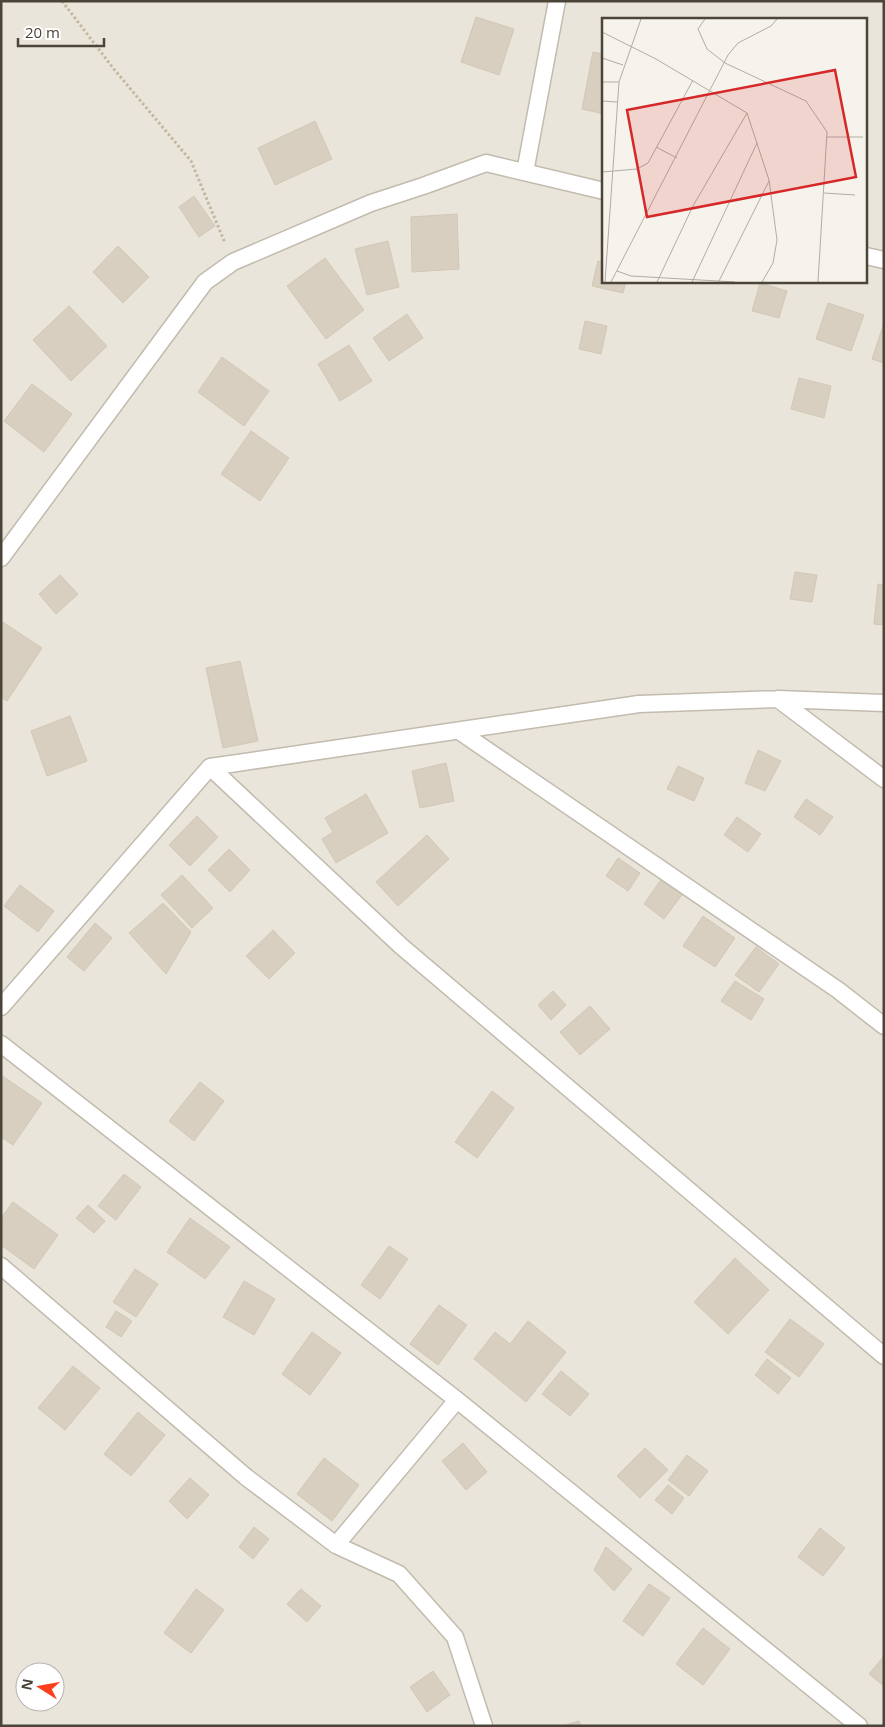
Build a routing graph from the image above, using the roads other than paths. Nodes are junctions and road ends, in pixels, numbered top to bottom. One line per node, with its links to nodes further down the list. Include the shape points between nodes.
1 (557, 1): 2 (lane)
2 (525, 172): 3 (lane); 6 (lane, via 486,163 371,203 233,262 205,282)
3 (602, 190)
4 (868, 256): 5 (lane)
5 (884, 260)
6 (1, 558)
7 (778, 699): 8 (lane); 9 (lane, via 639,704); 11 (lane)
8 (884, 703)
9 (459, 730): 10 (lane); 13 (lane, via 821,979)
10 (210, 767): 12 (lane); 16 (lane, via 401,946)
11 (884, 780)
12 (1, 1007)
13 (884, 1026)
14 (1, 1044): 17 (lane)
15 (1, 1266): 18 (lane, via 246,1477)
16 (884, 1356)
17 (457, 1400): 18 (lane); 20 (lane)
18 (336, 1545): 19 (lane, via 398,1574 455,1637)
19 (484, 1726)
20 (859, 1726)

